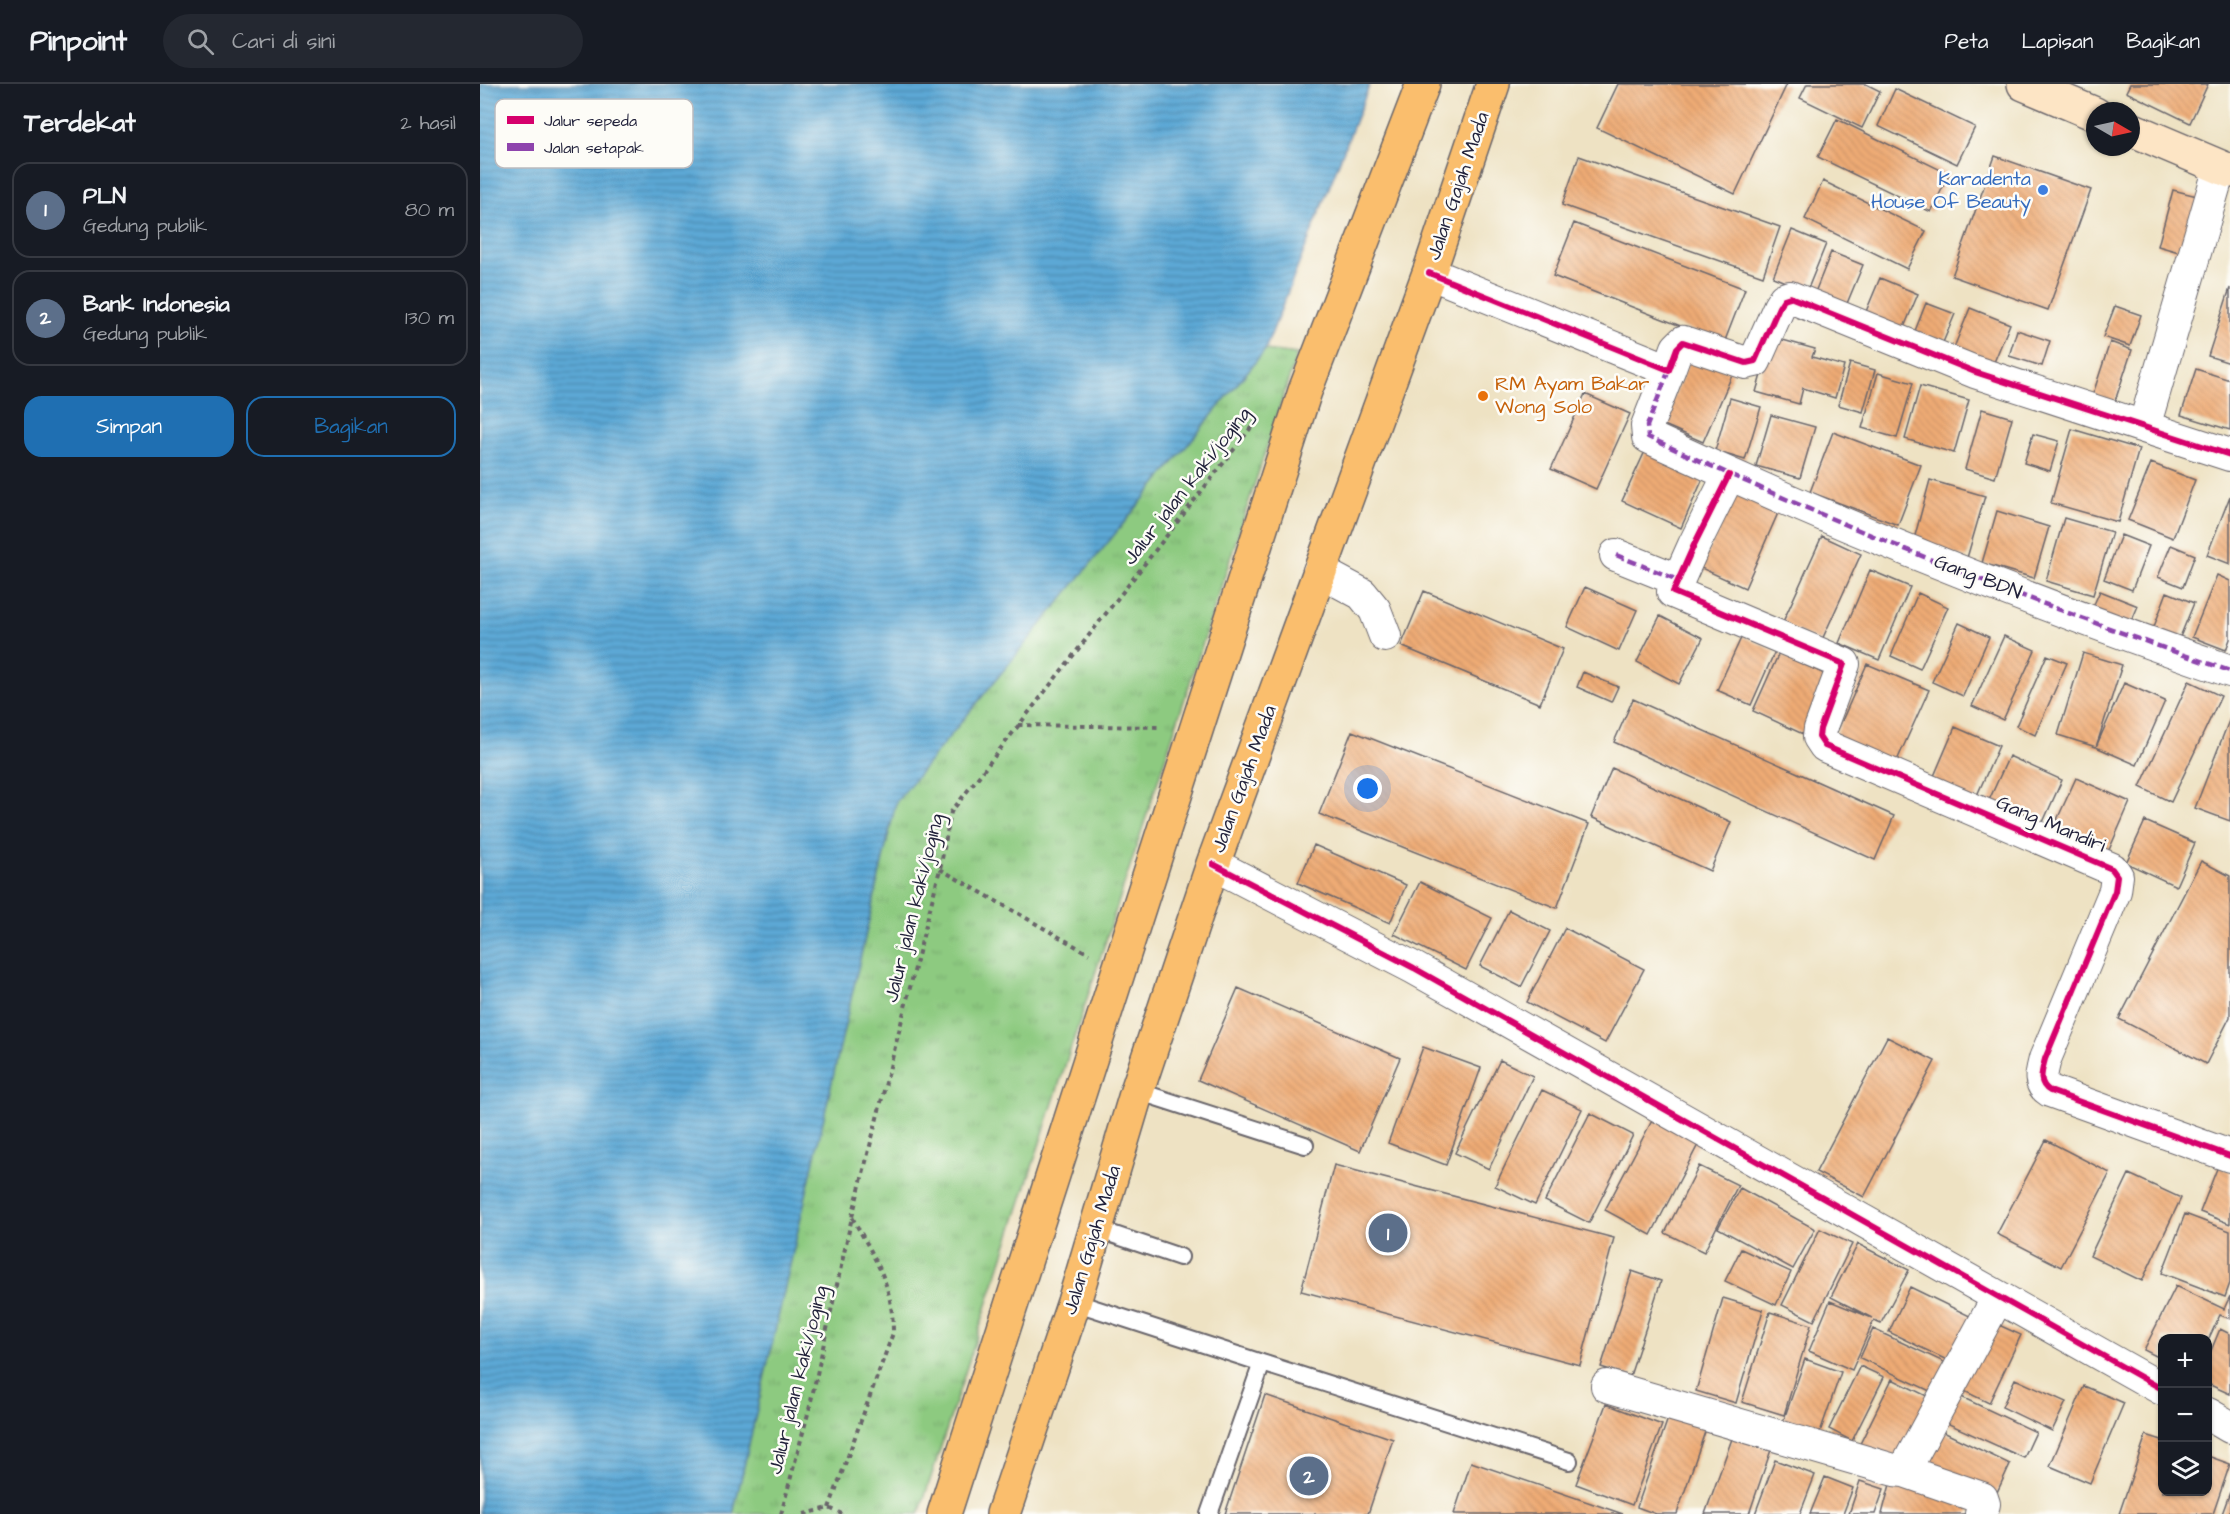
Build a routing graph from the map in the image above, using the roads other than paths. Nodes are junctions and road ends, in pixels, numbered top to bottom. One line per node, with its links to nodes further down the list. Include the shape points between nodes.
1 (1423, 84): 32 (highway, via 1305,391)
2 (1493, 84): 7 (highway, Jalan Gajah Mada)
3 (2024, 84): 4 (street)
4 (2086, 110)
5 (2140, 133): 6 (street)
6 (2225, 169): 9 (street)
7 (1429, 273): 8 (street); 13 (highway, Jalan Gajah Mada)
8 (1669, 370): 9 (street, via 1683,342 1746,363 1755,361 1779,307 1790,297 1975,372); 11 (street, Gang BDN, via 1647,426 1648,437)
9 (2144, 427): 10 (street)
10 (2230, 455)
11 (1729, 475): 14 (street); 16 (street, Gang BDN, via 1952,568)
12 (1616, 555): 14 (street)
13 (1319, 572): 15 (street, via 1362,594 1375,610); 17 (highway, Jalan Gajah Mada)
14 (1678, 580): 20 (street, Gang Mandiri, via 1673,592 1844,664 1820,729 1819,737 1825,746 2112,869 2117,876 2115,891 2045,1059 2040,1081 2050,1091)
15 (1385, 636)
16 (2230, 671)
17 (1213, 864): 18 (highway, Jalan Gajah Mada); 23 (street, via 1414,968)
18 (1137, 1091): 19 (lane); 21 (highway, Jalan Gajah Mada)
19 (1305, 1145)
20 (2230, 1156)
21 (1096, 1229): 22 (lane); 24 (highway, Jalan Gajah Mada)
22 (1180, 1257)
23 (1998, 1297): 27 (street); 31 (street)
24 (1074, 1302): 25 (lane); 33 (highway, Jalan Gajah Mada)
25 (1262, 1363): 30 (lane); 34 (lane)
26 (1607, 1386): 31 (street)
27 (2161, 1388)
28 (2212, 1416): 29 (street)
29 (2230, 1427)
30 (1569, 1461)
31 (1904, 1471): 35 (street, via 1982,1498)
32 (944, 1514)
33 (1003, 1514)
34 (1209, 1514)
35 (1981, 1514)

